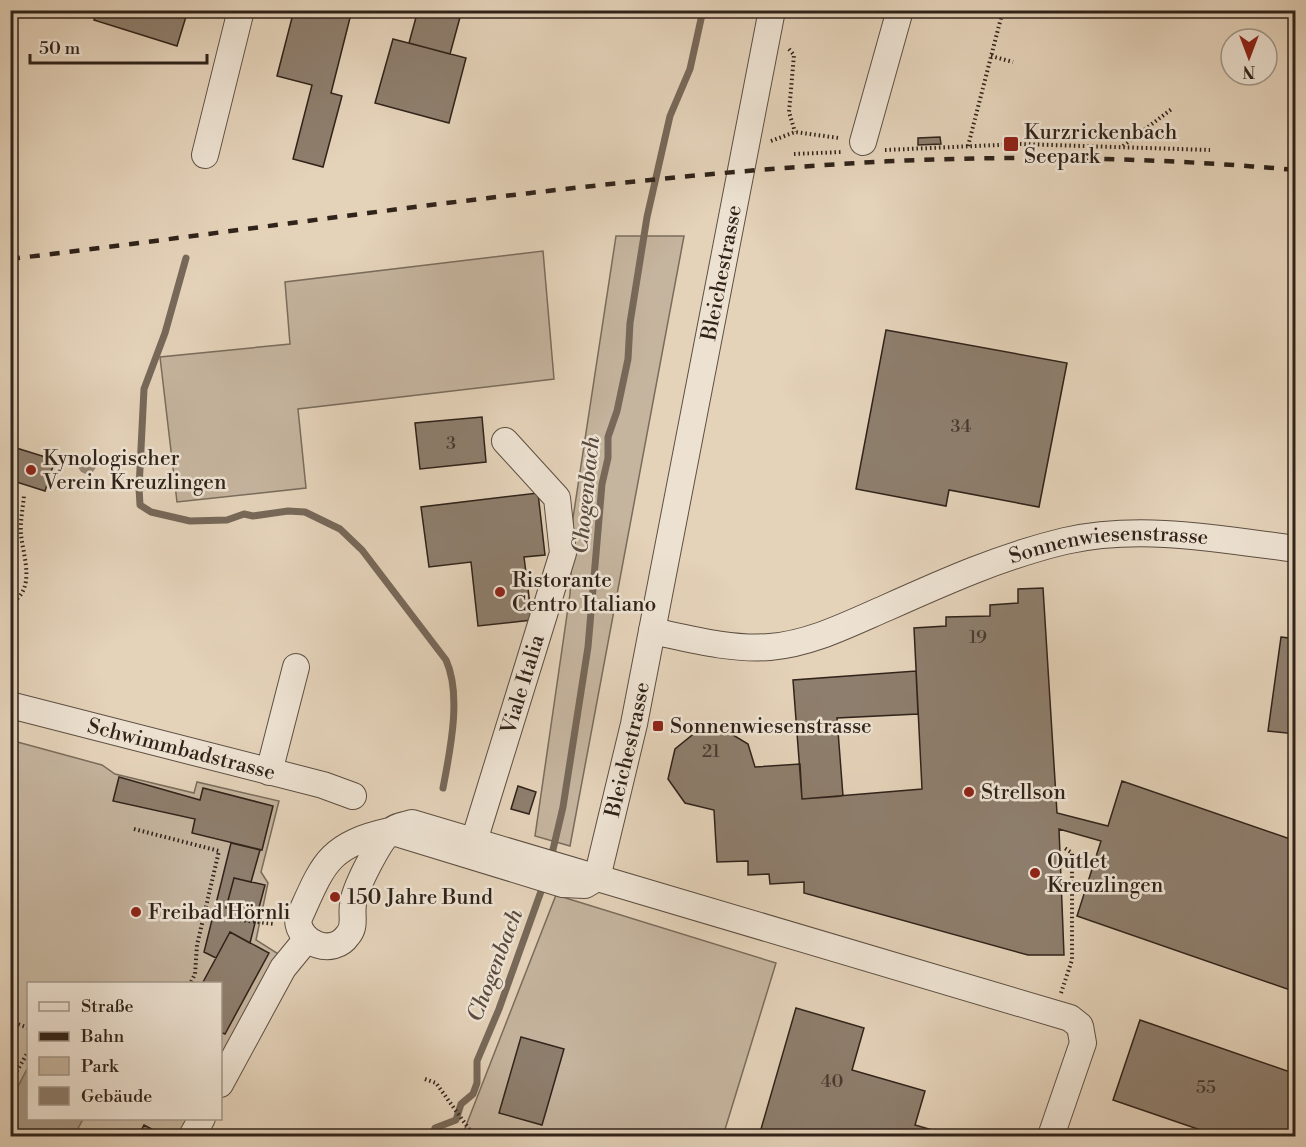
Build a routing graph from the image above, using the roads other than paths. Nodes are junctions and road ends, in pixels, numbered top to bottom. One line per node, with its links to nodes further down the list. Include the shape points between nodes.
1 (241, 10): 5 (street)
2 (772, 10): 8 (street, Bleichestrasse)
3 (900, 10): 4 (street)
4 (862, 148)
5 (205, 155)
6 (505, 441): 14 (street, Viale Italia, via 557,498 563,553)
7 (1296, 549): 8 (street, Sonnenwiesenstrasse, via 1150,533 1105,534 987,564 799,642 743,646)
8 (652, 632): 16 (street, Bleichestrasse)
9 (296, 667): 11 (street)
10 (10, 705): 11 (street, Schwimmbadstrasse)
11 (269, 772): 12 (street, Schwimmbadstrasse)
12 (353, 796)
13 (390, 831): 14 (street, via 412,823); 15 (street); 17 (street, via 362,838 336,852 298,920); 17 (street, via 354,898 348,937 324,946)
14 (474, 841): 15 (street)
15 (534, 867): 16 (street, via 566,876)
16 (597, 878): 21 (street, via 1070,1018 1080,1026 1083,1043)
17 (302, 933): 18 (street)
18 (222, 1080)
19 (201, 1120): 20 (street)
20 (192, 1137)
21 (1051, 1137)

